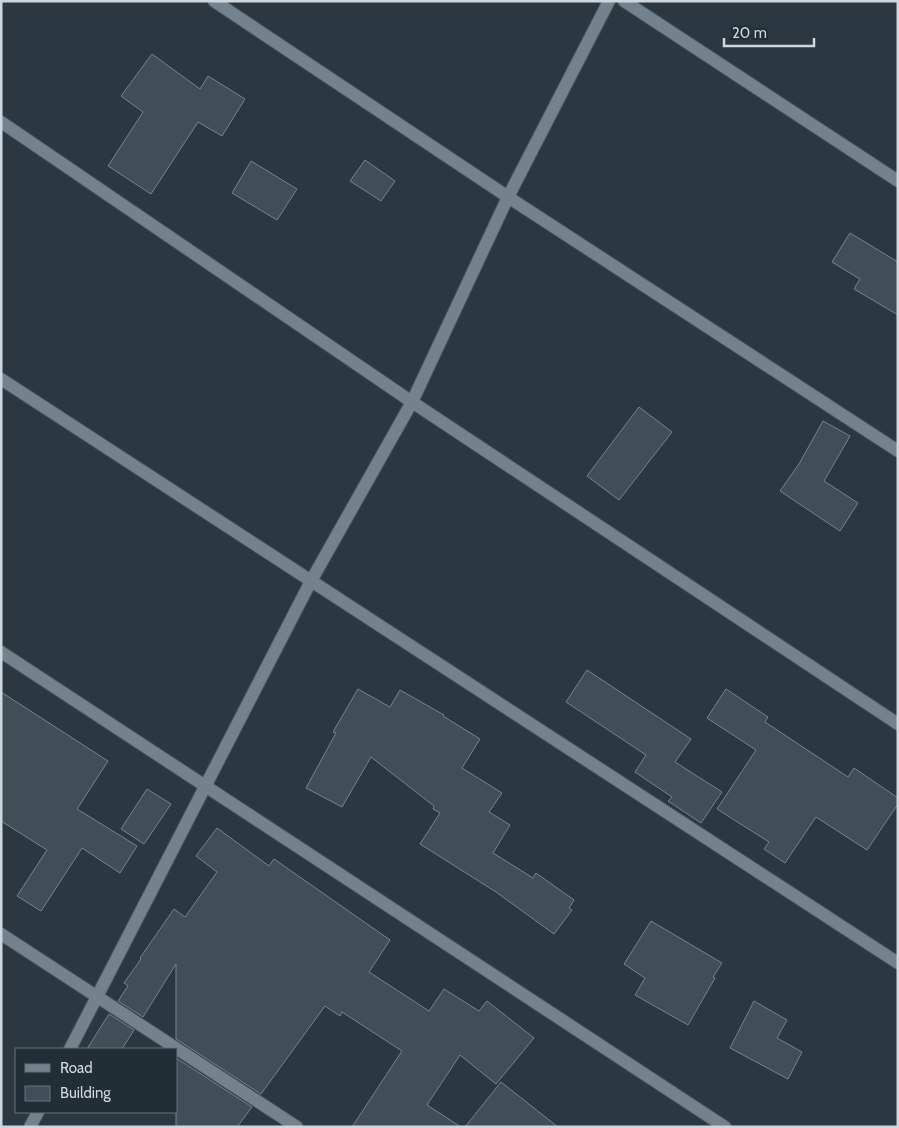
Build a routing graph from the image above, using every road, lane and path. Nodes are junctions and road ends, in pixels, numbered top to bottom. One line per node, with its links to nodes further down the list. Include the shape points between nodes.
1 (214, 1): 6 (street)
2 (609, 1): 6 (street)
3 (624, 1): 5 (street)
4 (1, 122): 8 (street)
5 (898, 180)
6 (508, 197): 8 (street); 9 (street)
7 (1, 379): 10 (street)
8 (412, 402): 10 (street); 12 (street)
9 (898, 451)
10 (311, 581): 13 (street); 15 (street)
11 (1, 652): 13 (street)
12 (898, 724)
13 (206, 786): 16 (street); 23 (street)
14 (1, 934): 16 (street)
15 (898, 963)
16 (97, 997): 17 (street); 18 (street)
17 (71, 1048)
18 (175, 1048)
19 (178, 1050): 22 (street)
20 (37, 1113): 21 (street)
21 (30, 1127)
22 (297, 1127)
23 (725, 1127)

